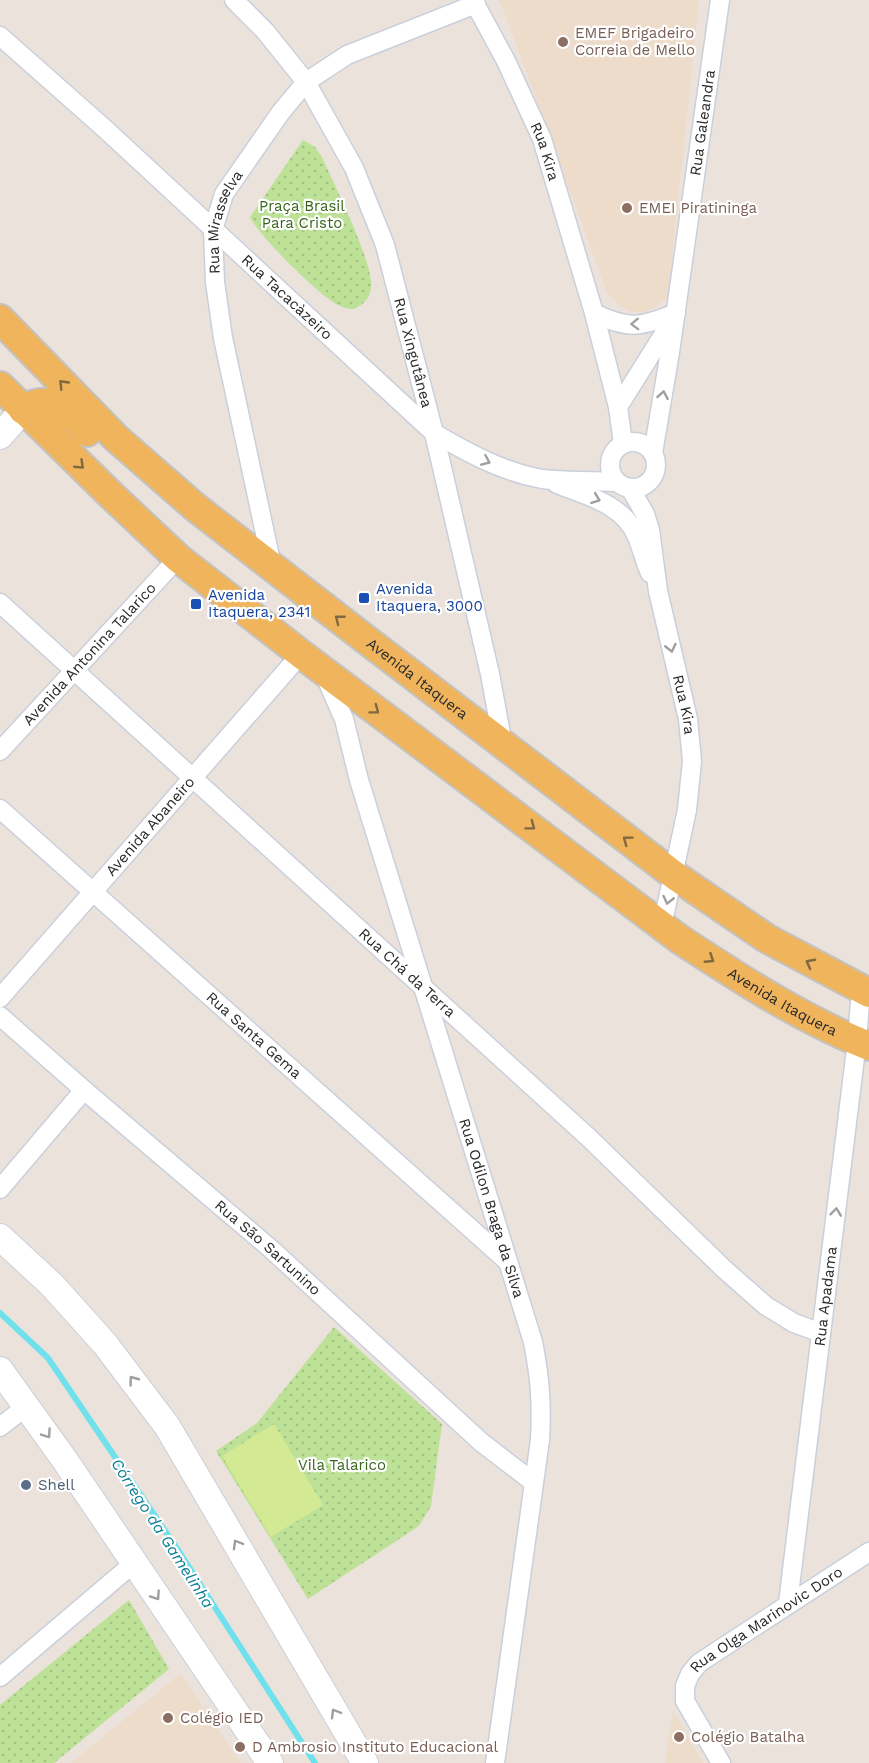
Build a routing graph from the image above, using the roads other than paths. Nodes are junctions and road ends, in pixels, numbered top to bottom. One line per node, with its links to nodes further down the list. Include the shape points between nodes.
1 (234, 0): 5 (street, Rua Xingutânea)
2 (720, 0): 8 (street, Rua Galeandra)
3 (474, 2): 5 (street, Rua Mirasselva, via 347,55); 7 (street, Rua Kira, via 542,139)
4 (0, 36): 6 (street, Rua Tacacàzeiro)
5 (306, 82): 6 (street, Rua Mirasselva, via 242,166 224,195); 13 (street, Rua Xingutânea, via 354,168 385,244)
6 (213, 230): 13 (street, Rua Tacacàzeiro); 21 (street, Rua Mirasselva, via 223,338)
7 (594, 313): 8 (street, one-way to 7, via 629,325); 11 (street, Rua Kira)
8 (676, 314): 11 (street, Rua Galeandra); 16 (street, Rua Galeandra, one-way to 8)
9 (0, 319): 19 (main road, Avenida Itaquera, one-way to 9, via 116,438)
10 (0, 386): 12 (main road, Avenida Itaquera)
11 (618, 407): 15 (street, Rua Kira)
12 (23, 410): 14 (main road); 19 (main road, via 41,401 61,408 150,486 183,506); 20 (main road, Avenida Itaquera, one-way to 20)
13 (434, 433): 17 (street, Rua Tacacàzeiro, one-way to 17, via 502,468); 26 (street, Rua Xingutânea)
14 (0, 436)
15 (623, 443): 16 (street, via 642,443); 18 (street, via 609,462 609,469)
16 (653, 453): 18 (street, via 654,474 645,485)
17 (542, 478): 18 (street, Rua Tacacàzeiro); 22 (street, Rua Tacacàzeiro, one-way to 22, via 607,504 625,518 637,536)
18 (623, 485): 22 (street, Rua Kira, via 645,514)
19 (195, 507): 21 (main road, Avenida Itaquera)
20 (178, 558): 24 (main road, Avenida Itaquera); 25 (street, Avenida Antonina Talarico)
21 (272, 566): 26 (main road, Avenida Itaquera, one-way to 21)
22 (658, 591): 30 (street, Rua Kira, one-way to 30, via 688,720 692,761)
23 (0, 603): 25 (street, Rua Chá da Terra)
24 (311, 662): 28 (street, Avenida Abaneiro); 32 (main road, Avenida Itaquera, one-way to 32); 33 (street, Rua Odilon Braga da Silva, via 344,719)
25 (73, 671): 27 (street, Avenida Antonina Talarico); 28 (street, Rua Chá da Terra)
26 (503, 745): 30 (main road, Avenida Itaquera, one-way to 26)
27 (0, 751)
28 (192, 777): 31 (street, Avenida Abaneiro); 33 (street, Rua Chá da Terra)
29 (0, 809): 31 (street, Rua Santa Gema)
30 (674, 875): 32 (street, Rua Kira, one-way to 32); 34 (main road, Avenida Itaquera, one-way to 30, via 766,938)
31 (92, 891): 35 (street, Avenida Abaneiro); 41 (street, Rua Santa Gema)
32 (662, 926): 37 (main road, Avenida Itaquera, one-way to 37, via 743,980)
33 (423, 985): 41 (street, Rua Odilon Braga da Silva); 42 (street, Rua Chá da Terra, via 724,1269 794,1323)
34 (865, 992): 37 (street, Rua Apadama)
35 (0, 998)
36 (0, 1016): 38 (street, Rua São Sartunino)
37 (863, 1044): 42 (street, Rua Apadama, one-way to 37)
38 (84, 1090): 39 (street); 46 (street, Rua São Sartunino, via 271,1249 481,1442)
39 (0, 1189)
40 (0, 1237): 52 (main road, one-way to 40, via 167,1426 105,1344 52,1285)
41 (508, 1262): 46 (street, Rua Odilon Braga da Silva, via 539,1373 542,1405)
42 (821, 1333): 49 (street, Rua Apadama)
43 (0, 1370): 44 (main road)
44 (27, 1406): 45 (street); 48 (main road, one-way to 48)
45 (0, 1427)
46 (533, 1482): 53 (street, Rua Odilon Braga da Silva)
47 (869, 1552): 49 (street, Rua Olga Marinovic Doro)
48 (134, 1563): 50 (street); 51 (main road, one-way to 51)
49 (788, 1604): 54 (street, Rua Olga Marinovic Doro, via 699,1663 690,1674 685,1701)
50 (0, 1677)
51 (270, 1763)
52 (365, 1763)
53 (495, 1763)
54 (721, 1763)

